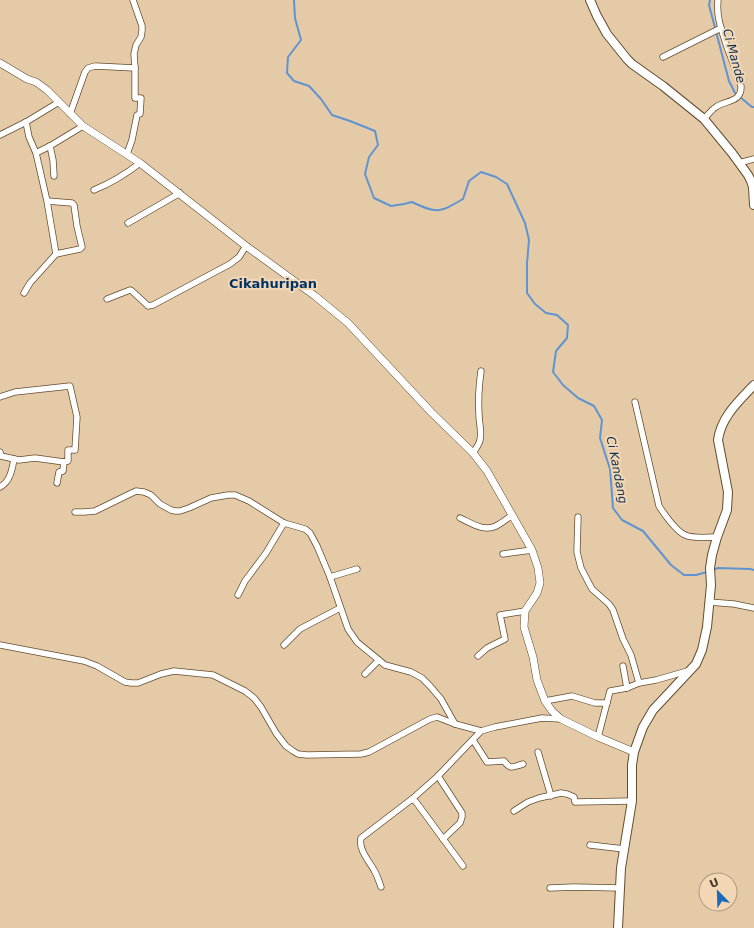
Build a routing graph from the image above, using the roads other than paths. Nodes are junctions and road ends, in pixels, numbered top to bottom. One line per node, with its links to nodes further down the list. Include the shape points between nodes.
1 (132, 0): 7 (street, via 142,26 141,37 134,54)
2 (590, 0): 10 (main road, via 607,34 627,59)
3 (718, 0): 4 (street)
4 (717, 30): 5 (street); 10 (street, via 742,90 738,96 718,106)
5 (662, 57)
6 (0, 63): 8 (street, via 36,82)
7 (135, 68): 9 (street, via 88,68); 16 (street, via 135,98 141,98 140,114 137,114)
8 (59, 102): 9 (street); 11 (street)
9 (70, 114): 12 (street)
10 (704, 119): 19 (main road)
11 (26, 122): 13 (street); 15 (street)
12 (83, 126): 14 (street); 16 (street)
13 (0, 135)
14 (50, 146): 15 (street); 20 (street)
15 (36, 153): 23 (street)
16 (127, 154): 18 (street)
17 (754, 159): 19 (street)
18 (140, 163): 21 (street, via 120,178); 22 (street)
19 (739, 163): 24 (main road, via 751,181)
20 (54, 176)
21 (94, 190)
22 (180, 193): 25 (street); 26 (street)
23 (47, 201): 27 (street); 27 (street, via 72,203 76,208 82,247)
24 (754, 205)
25 (128, 223)
26 (246, 246): 29 (street, via 239,257 230,264 153,305 146,304 130,290); 35 (street, via 348,323)
27 (56, 254): 28 (street)
28 (24, 293)
29 (107, 299)
30 (481, 371): 35 (street, via 481,438)
31 (753, 387): 45 (main road, via 734,406 719,432 718,440 728,492 727,510)
32 (0, 397): 37 (street, via 15,392 70,386 77,428 74,450 68,450 68,461)
33 (635, 402): 45 (street, via 659,506 664,515 684,534)
34 (0, 452): 36 (street, via 1,456)
35 (473, 453): 41 (street, via 487,471)
36 (14, 459): 37 (street, via 35,458); 39 (street, via 8,481)
37 (64, 462): 38 (street)
38 (57, 484)
39 (0, 487)
40 (75, 512): 44 (street, via 95,511 136,491 151,495 160,504 175,511 228,494 249,501)
41 (512, 515): 43 (street, via 492,528 478,527); 46 (street)
42 (578, 517): 62 (street, via 577,552 581,568 592,589 613,610)
43 (460, 518)
44 (284, 523): 49 (street, via 310,533); 50 (street)
45 (717, 537): 51 (main road, via 710,568)
46 (532, 550): 47 (street); 54 (street, via 540,583 537,593)
47 (503, 554)
48 (357, 569): 49 (street)
49 (330, 577): 52 (street)
50 (238, 595)
51 (709, 602): 53 (street); 60 (main road, via 702,650 698,661)
52 (340, 608): 56 (street, via 300,629); 58 (street, via 348,629 357,642)
53 (754, 608)
54 (525, 611): 57 (street, via 500,615 505,639); 64 (street, via 524,627)
55 (0, 645): 67 (street, via 84,661 131,683 174,671 213,675 254,698 286,746 298,754 362,754 437,717)
56 (284, 645)
57 (478, 656)
58 (379, 660): 61 (street); 67 (street, via 385,665 411,672 422,678 441,699)
59 (623, 666): 63 (street)
60 (691, 669): 62 (street); 72 (main road, via 653,710 643,727)
61 (365, 674)
62 (640, 683): 63 (street)
63 (627, 688): 65 (street, via 610,691)
64 (545, 701): 65 (street, via 572,696 595,703); 66 (street)
65 (607, 703): 69 (street)
66 (561, 719): 68 (street, via 542,718); 69 (street)
67 (455, 724): 68 (street)
68 (481, 731): 70 (street)
69 (598, 737): 72 (street)
70 (473, 740): 73 (street, via 487,762 504,761 510,767); 74 (street)
71 (538, 752): 75 (street)
72 (634, 752): 77 (main road)
73 (523, 764)
74 (438, 776): 76 (street); 79 (street, via 462,813 460,823)
75 (551, 796): 77 (street, via 567,794 574,797 575,802); 78 (street, via 528,802)
76 (412, 799): 79 (street); 83 (street, via 364,836 360,843)
77 (632, 801): 81 (main road)
78 (514, 811)
79 (443, 839): 82 (street)
80 (590, 845): 81 (street)
81 (624, 849): 85 (main road)
82 (463, 866)
83 (382, 887)
84 (550, 888): 85 (street)
85 (620, 888): 86 (main road)
86 (618, 928)

